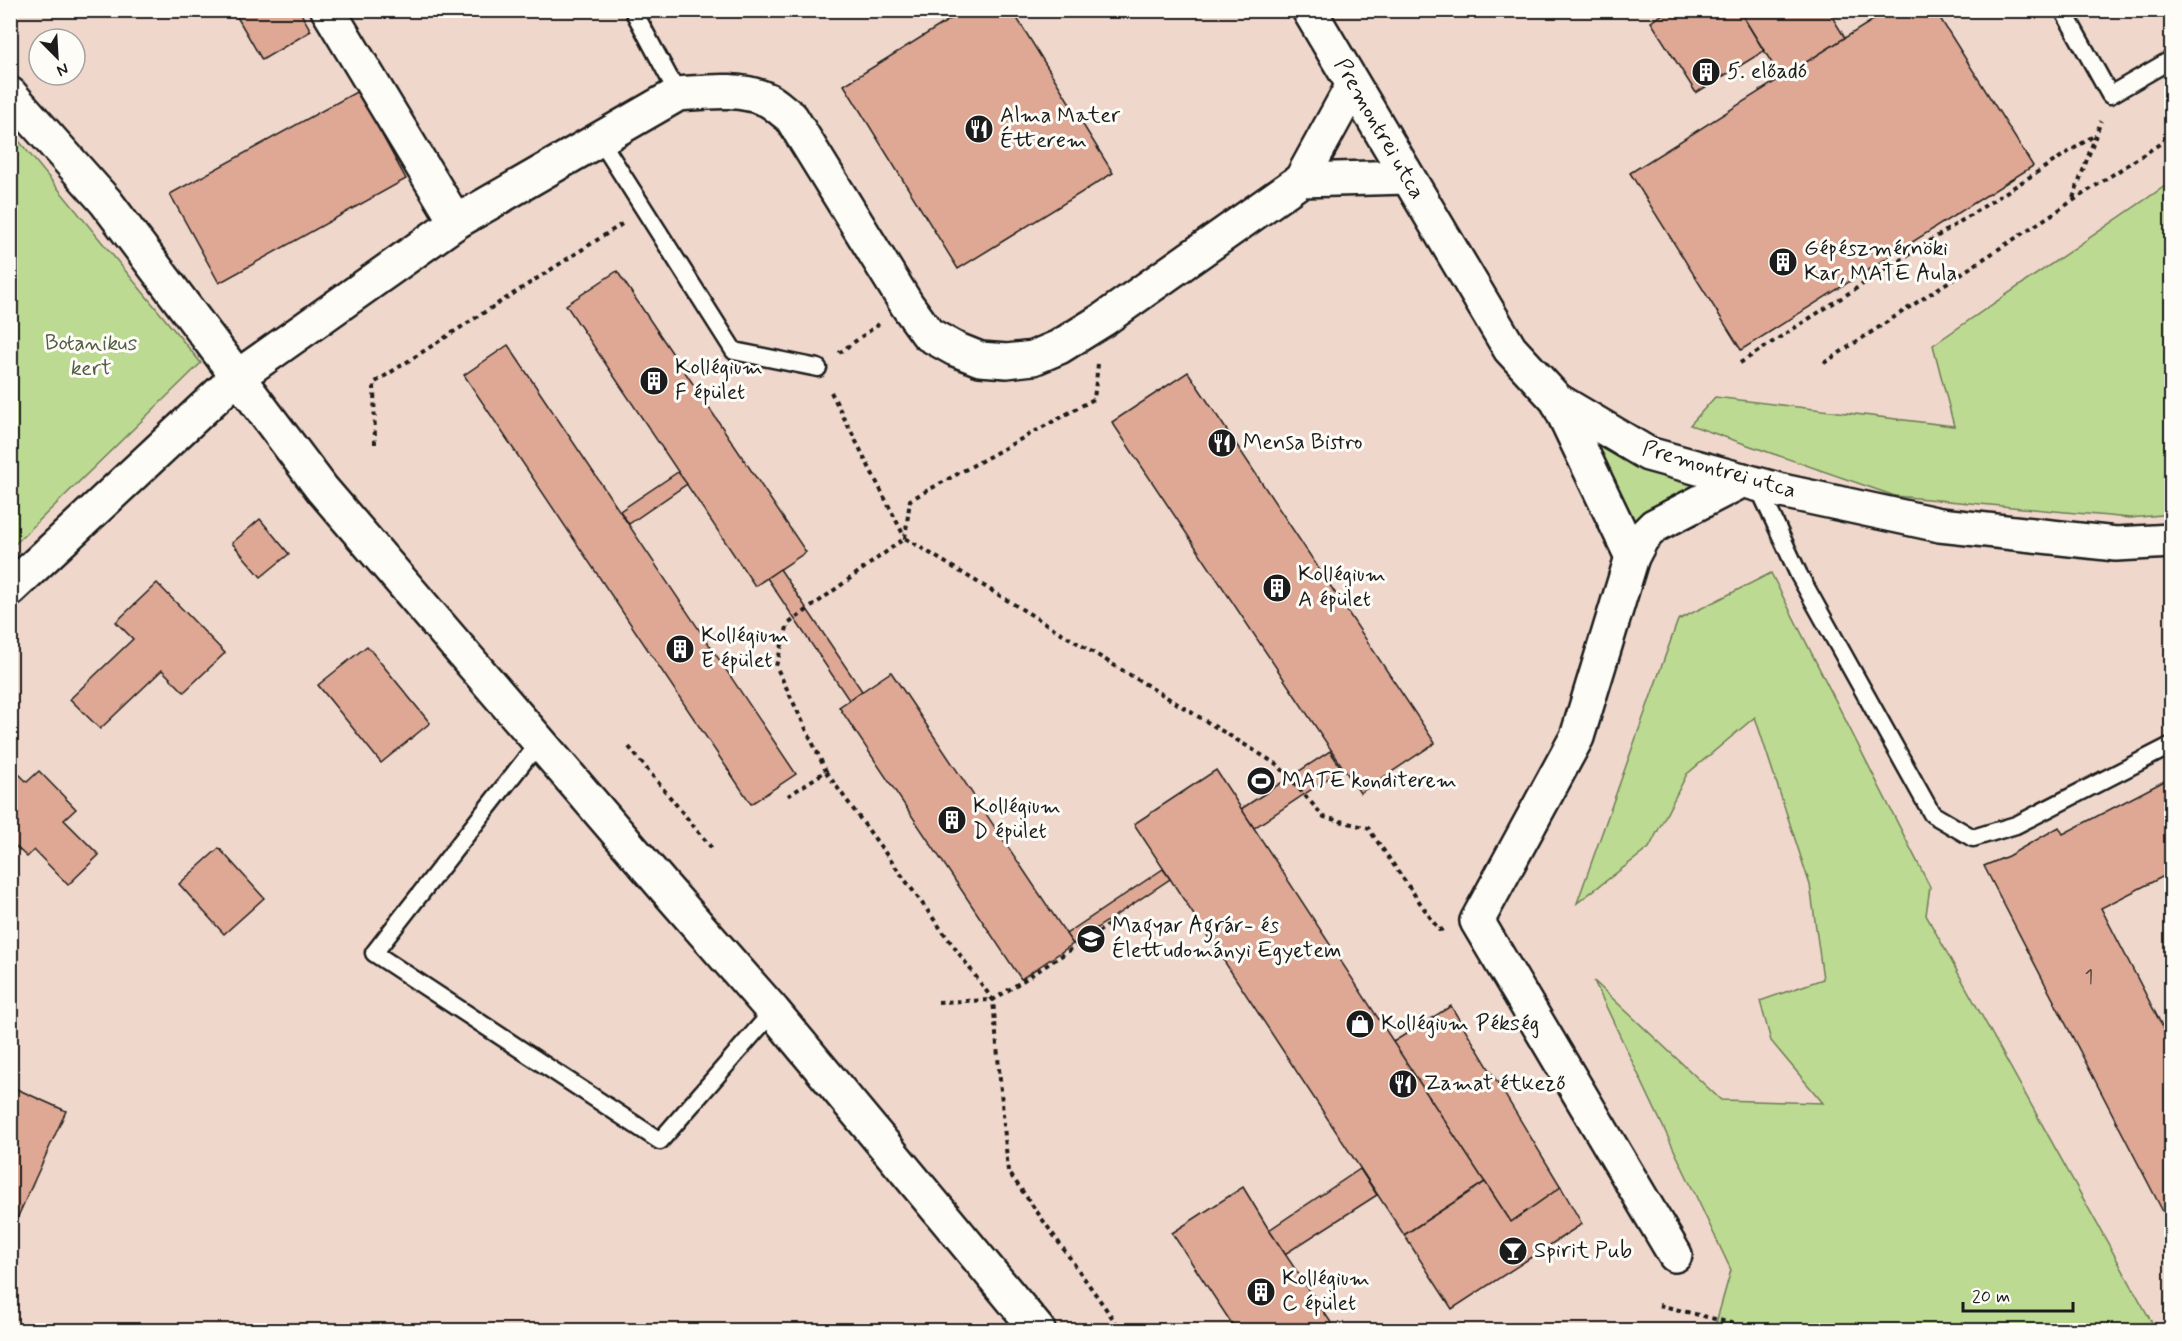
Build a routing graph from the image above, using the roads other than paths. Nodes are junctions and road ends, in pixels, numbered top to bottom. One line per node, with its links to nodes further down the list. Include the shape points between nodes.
1 (328, 10): 12 (street)
2 (633, 10): 8 (lane)
3 (1309, 10): 6 (street, Premontrei utca)
4 (2062, 10): 5 (lane, via 2110,94)
5 (2172, 59)
6 (1353, 85): 10 (street, Premontrei utca); 11 (street)
7 (10, 94): 14 (street, via 106,202)
8 (678, 94): 9 (street); 11 (street, via 720,90 748,93 770,100 791,117 928,334 980,359 1033,358 1059,346 1104,319)
9 (599, 138): 12 (street); 13 (lane, via 734,351)
10 (1407, 177): 11 (street); 15 (street, Premontrei utca, via 1510,349)
11 (1301, 180)
12 (456, 222): 14 (street)
13 (818, 368)
14 (237, 376): 19 (street); 20 (street, via 322,489)
15 (1557, 400): 16 (street, Premontrei utca, via 1648,454); 18 (street)
16 (1750, 482): 17 (street, Premontrei utca, via 1940,525 2116,544); 18 (street, via 1654,526); 21 (lane, via 1932,814 1973,838 2016,825)
17 (2172, 541)
18 (1632, 557): 23 (street, via 1577,737 1477,921)
19 (10, 590)
20 (538, 742): 22 (street); 22 (lane, via 374,953 660,1141)
21 (2172, 745)
22 (774, 1011): 24 (street)
23 (1675, 1255)
24 (1038, 1330)

